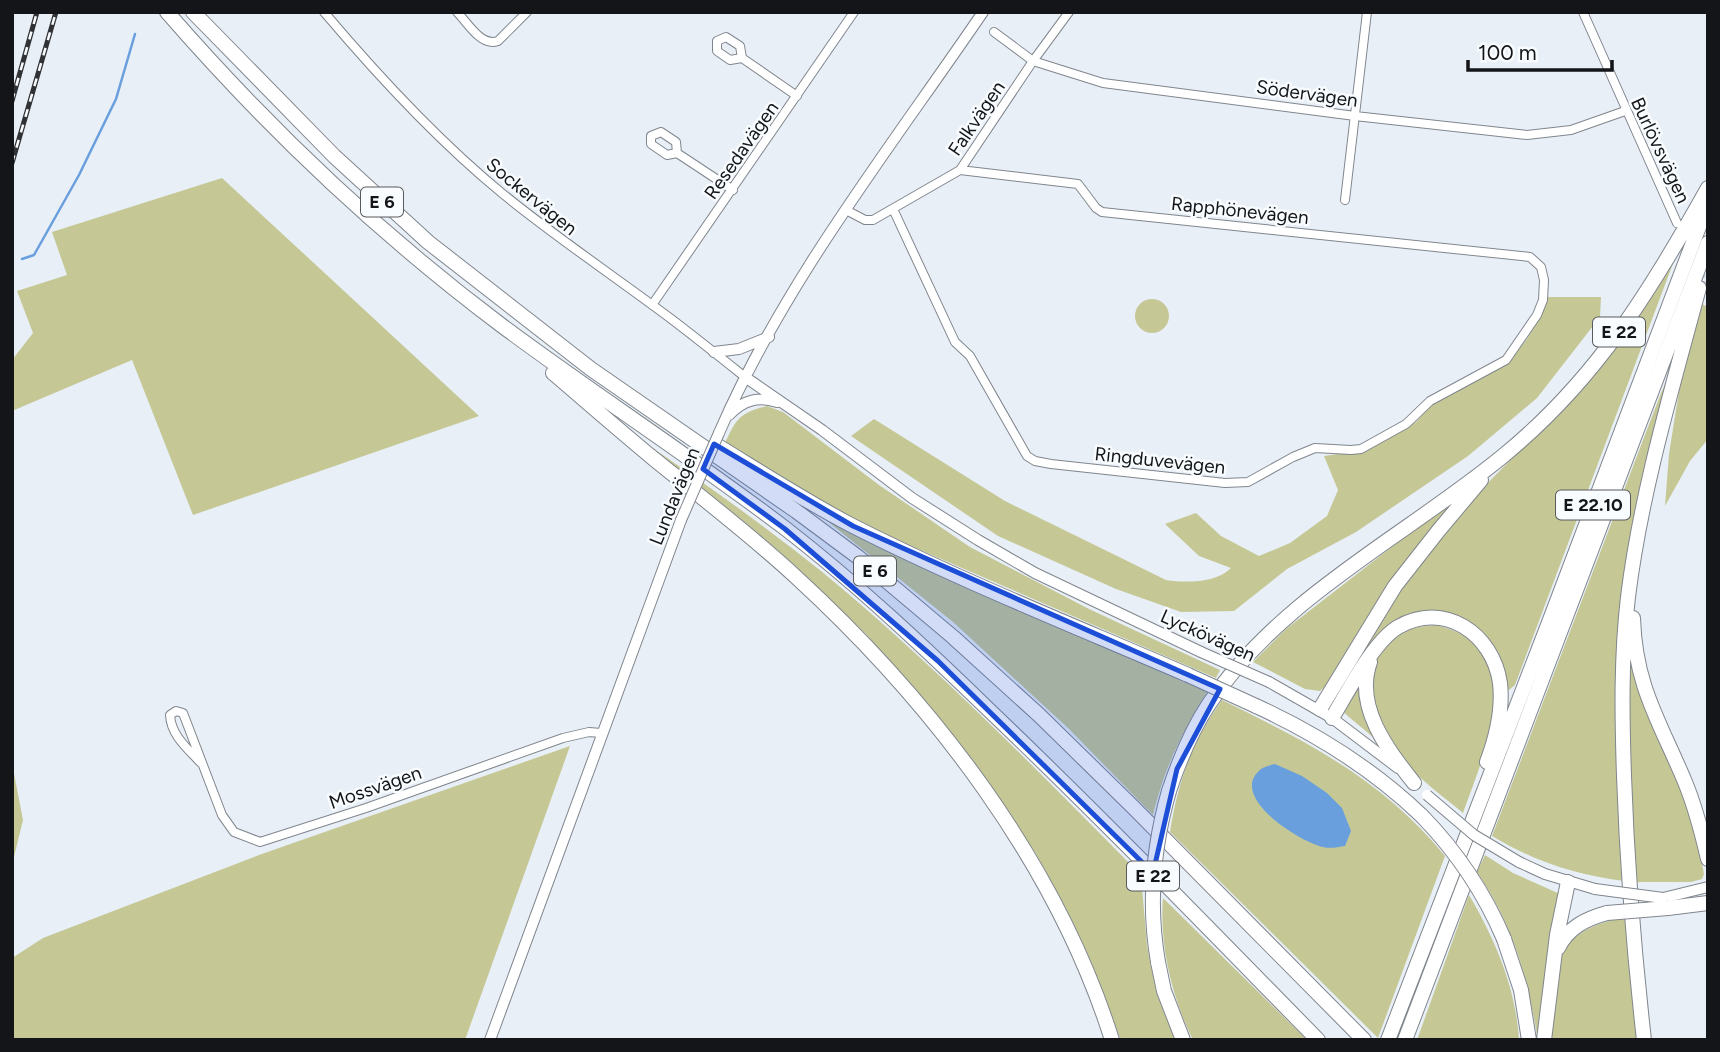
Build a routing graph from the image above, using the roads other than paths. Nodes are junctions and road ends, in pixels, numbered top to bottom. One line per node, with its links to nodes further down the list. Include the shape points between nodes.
1 (167, 12): 30 (highway, E 6, via 317,167)
2 (193, 12): 33 (highway, E 6, via 377,197)
3 (324, 12): 29 (street, Sockervägen, via 451,148 569,246)
4 (457, 12): 5 (street, via 492,43)
5 (527, 12)
6 (854, 12): 14 (street, Resedavägen)
7 (983, 12): 24 (main road, Lundavägen)
8 (1069, 12): 13 (street, Falkvägen)
9 (1367, 12): 16 (street)
10 (1583, 12): 15 (street, Burlövsvägen)
11 (994, 32): 13 (street, Södervägen)
12 (742, 58): 14 (street)
13 (1033, 61): 16 (street, Södervägen, via 1103,83); 18 (street, Falkvägen)
14 (797, 96): 20 (street, Resedavägen)
15 (1625, 111): 16 (street, Södervägen, via 1571,131 1528,135); 25 (street, Burlövsvägen)
16 (1355, 116): 21 (street)
17 (677, 153): 20 (street)
18 (960, 170): 23 (street, Falkvägen); 27 (street, Rapphönevägen, via 1079,184 1102,212)
19 (1708, 188): 37 (highway, E 22, via 1664,267 1610,345 1563,399)
20 (733, 190): 29 (street, Resedavägen)
21 (1345, 200)
22 (1708, 203): 48 (highway, E 22.10)
23 (893, 209): 24 (street, Falkvägen, via 869,221); 27 (street, Ringduvevägen, via 955,342 970,356 1027,456 1051,464 1225,483 1248,482 1315,448 1361,449 1406,424 1430,401 1506,360 1543,300 1541,267)
24 (846, 210): 31 (main road, Lundavägen)
25 (1677, 223)
26 (1708, 243): 56 (highway, E 22.10)
27 (1530, 257)
28 (1708, 257): 38 (highway, via 1647,486)
29 (652, 305): 32 (street, Sockervägen)
30 (501, 325): 51 (highway, via 797,578 917,701 980,782 1040,880 1067,931); 53 (highway, E 6, via 785,529 846,579 1024,743)
31 (769, 337): 32 (main road, via 739,349); 34 (main road, Lundavägen)
32 (714, 352): 34 (street, Sockervägen)
33 (592, 369): 54 (highway, E 6, via 796,511 911,599 1039,715); 57 (highway, bridge, via 853,526 1256,706 1367,769 1422,816 1464,865 1504,939 1521,990)
34 (745, 377): 35 (main road, Lyckövägen); 36 (main road, Lundavägen)
35 (794, 411): 36 (main road, via 757,399); 40 (main road, Lyckövägen, bridge, via 912,498 1035,573)
36 (725, 419): 41 (main road, Lundavägen, bridge, via 681,520)
37 (1503, 455): 40 (highway, via 1409,567 1377,615); 52 (highway, E 22, bridge, via 1328,586 1249,654 1208,705 1169,791 1154,867 1158,962)
38 (1634, 562): 44 (highway, via 1633,624 1640,675 1689,792); 59 (highway, via 1625,625 1622,722 1628,875)
39 (1373, 653): 40 (highway); 43 (highway, via 1367,672 1368,705 1386,744); 48 (highway, via 1386,636 1409,622 1431,617 1448,620 1478,636 1496,668 1500,686 1489,757)
40 (1326, 713): 43 (main road, Lyckövägen)
41 (601, 733): 42 (street, Mossvägen, via 563,738 260,842 233,832); 50 (main road, Lundavägen)
42 (200, 762): 42 (street, Mossvägen, via 190,726 183,713 176,711 170,715 171,725)
43 (1415, 783): 45 (main road, Lyckövägen, bridge, via 1474,835 1519,862)
44 (1708, 859)
45 (1568, 882): 47 (main road, Lyckövägen, bridge); 49 (highway)
46 (1707, 896): 47 (highway)
47 (1665, 903): 49 (highway, bridge, via 1582,922 1569,931)
48 (1429, 931): 55 (highway, E 22.10)
49 (1554, 956): 58 (highway)
50 (490, 1040)
51 (1112, 1040)
52 (1183, 1040)
53 (1318, 1040)
54 (1364, 1040)
55 (1388, 1040)
56 (1405, 1040)
57 (1529, 1040)
58 (1544, 1040)
59 (1644, 1040)

